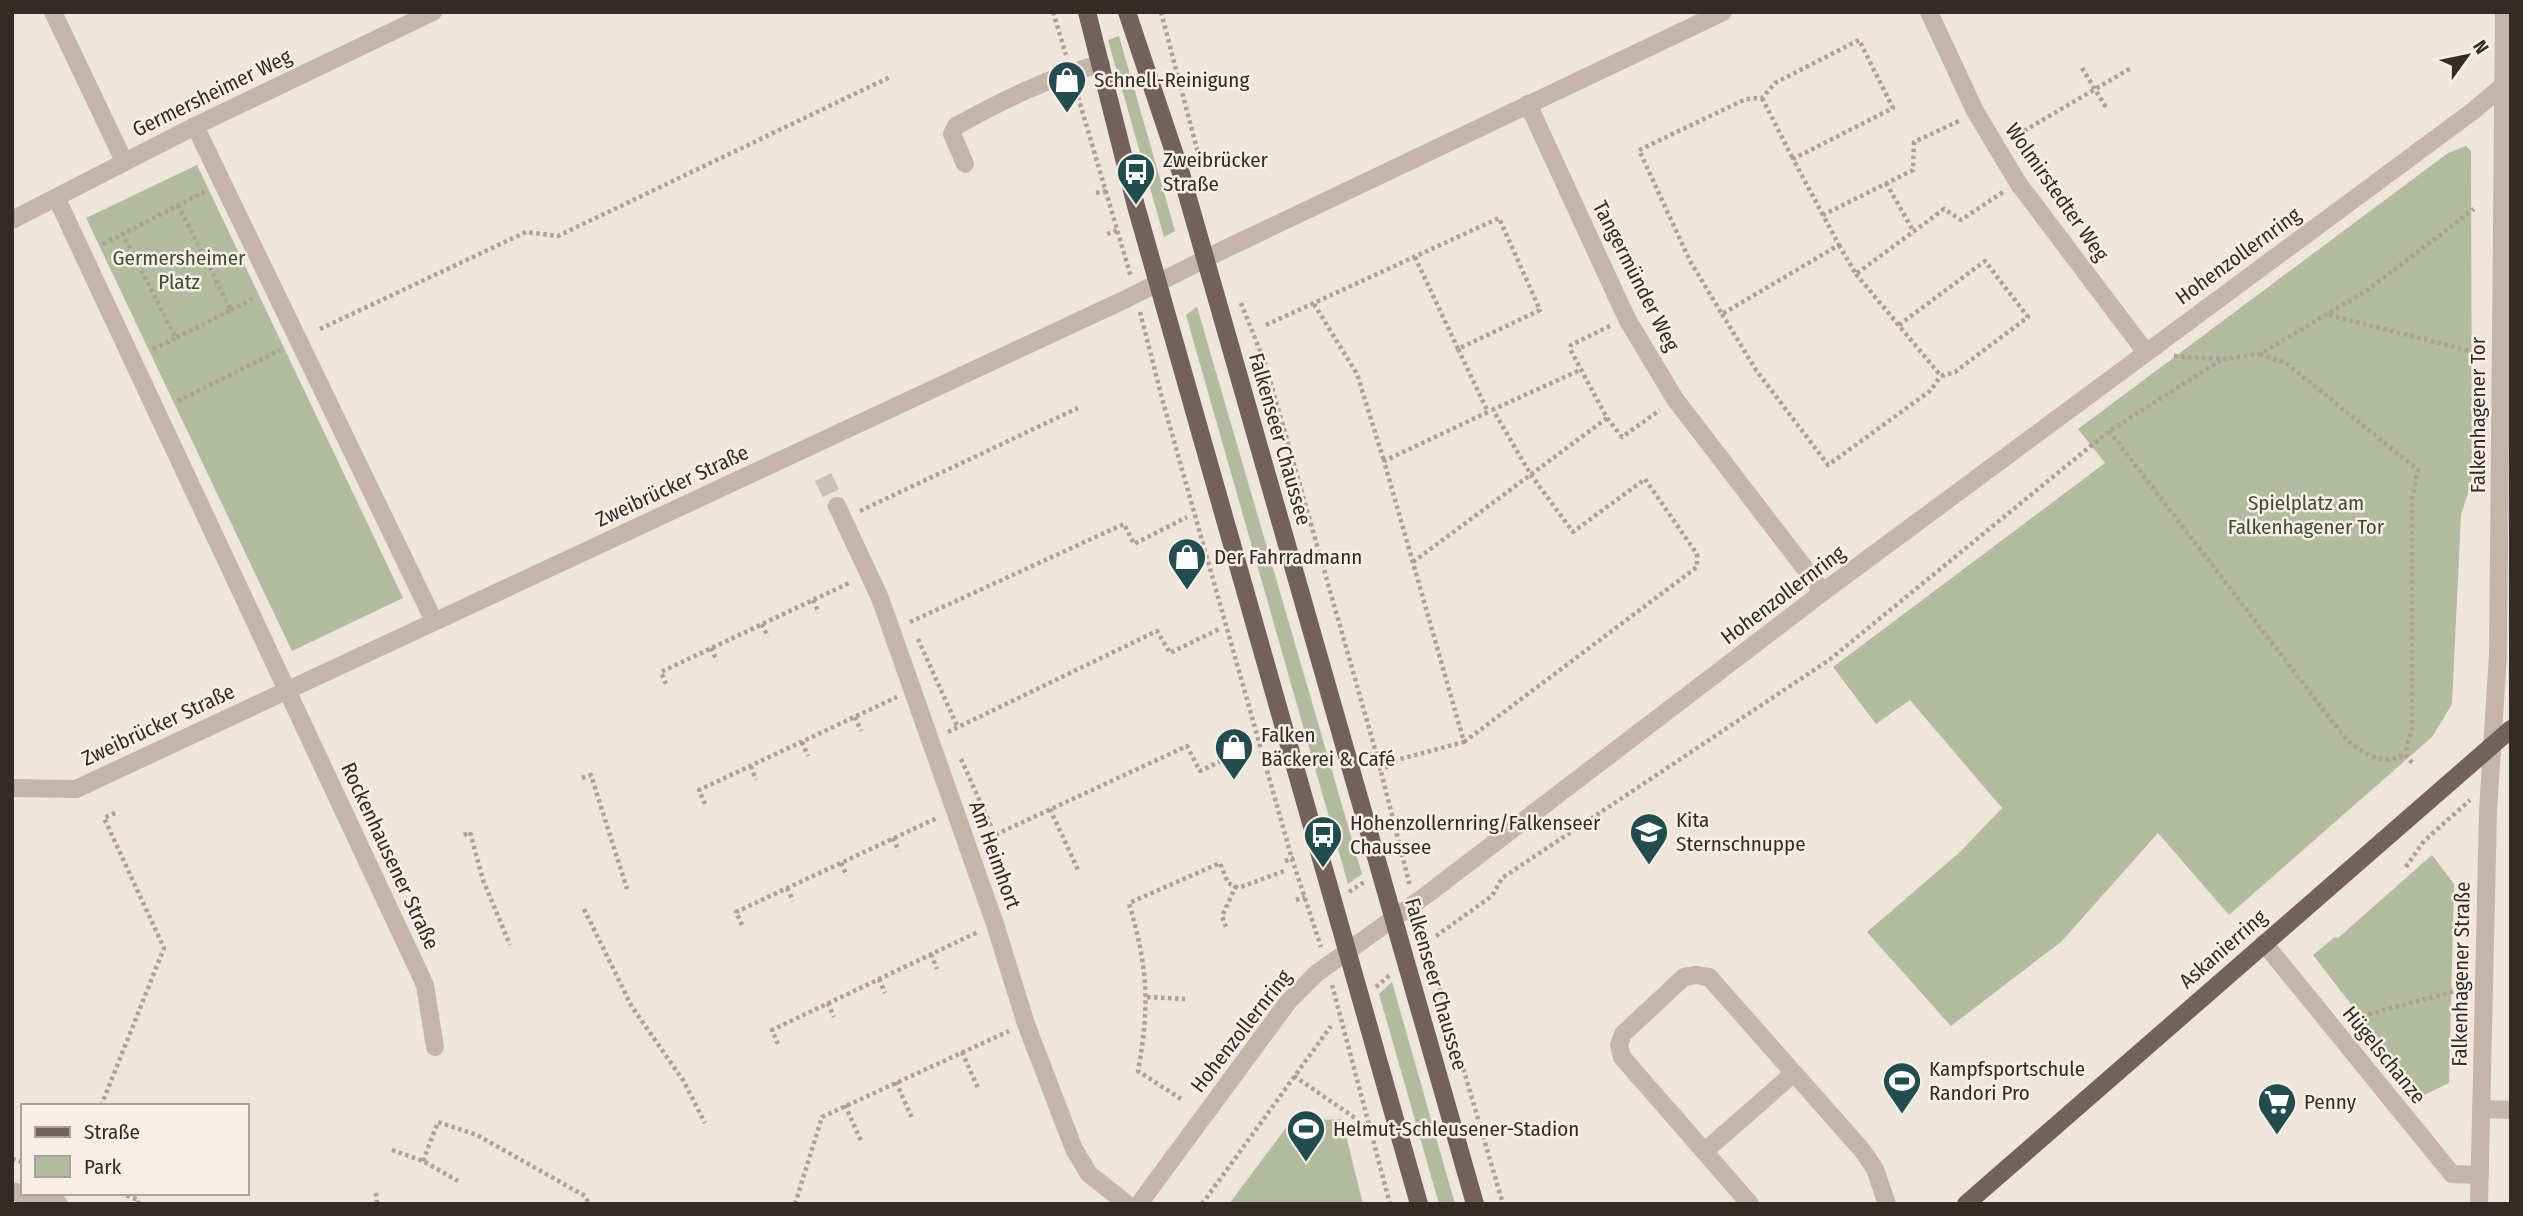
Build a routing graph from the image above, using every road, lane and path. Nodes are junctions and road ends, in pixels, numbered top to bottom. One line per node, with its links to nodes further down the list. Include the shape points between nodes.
1 (53, 12): 26 (street)
2 (433, 12): 21 (street, Germersheimer Weg)
3 (1053, 12): 13 (path)
4 (1087, 12): 10 (main road)
5 (1127, 12): 51 (main road, Falkenseer Chaussee)
6 (1161, 12): 24 (path)
7 (1723, 12): 18 (street, Zweibrücker Straße)
8 (1929, 12): 69 (street, Wolmirstedter Weg, via 1975,111 2011,172)
9 (2504, 12): 15 (street, Falkenhagener Tor)
10 (1101, 64): 13 (street); 53 (main road)
11 (2082, 68): 16 (path)
12 (2131, 68): 16 (path)
13 (1070, 72): 28 (street, via 956,126 953,134); 34 (path)
14 (890, 77): 63 (path, via 558,236 526,232)
15 (2507, 83): 69 (street, Hohenzollernring); 109 (street, Falkenhagener Tor, via 2498,655)
16 (2095, 89): 19 (path); 23 (path)
17 (1762, 99): 25 (path); 25 (path, via 1775,83 1859,40 1893,108); 58 (path, via 1746,99 1639,150 1690,261)
18 (1528, 104): 51 (street, Zweibrücker Straße); 88 (street, Tangermünder Weg, via 1628,318 1675,399)
19 (2107, 109)
20 (1966, 118): 31 (path, via 1914,142 1913,170)
21 (195, 125): 26 (street, Germersheimer Weg); 91 (street)
22 (1204, 139): 24 (path)
23 (2008, 141)
24 (1193, 142): 27 (path)
25 (1793, 159): 41 (path)
26 (124, 162): 38 (street, Germersheimer Weg)
27 (1201, 163)
28 (964, 164)
29 (1204, 174): 32 (path)
30 (1216, 181): 32 (path)
31 (1886, 183): 41 (path); 44 (path)
32 (1206, 185): 37 (path)
33 (2008, 189): 44 (path, via 1961,220 1944,209)
34 (1108, 191): 36 (path); 43 (path)
35 (204, 192): 39 (path)
36 (1096, 193)
37 (1209, 194)
38 (57, 199): 42 (street, Germersheimer Weg); 99 (street)
39 (178, 205): 45 (path); 57 (path)
40 (2474, 209): 59 (path)
41 (1824, 215): 48 (path)
42 (12, 220)
43 (1120, 230): 46 (path); 49 (path)
44 (1914, 232): 52 (path)
45 (123, 233): 47 (path); 64 (path)
46 (1107, 234)
47 (103, 244)
48 (1839, 245): 52 (path); 58 (path)
49 (1124, 254)
50 (1415, 257): 56 (path); 67 (path); 67 (path, via 1499,218 1540,310)
51 (1206, 260): 53 (street, Zweibrücker Straße); 146 (main road, Falkenseer Chaussee)
52 (1856, 274): 62 (path)
53 (1158, 284): 91 (street, Zweibrücker Straße); 153 (main road)
54 (1236, 290): 116 (path, via 1266,366)
55 (254, 298): 57 (path)
56 (1314, 304): 61 (path); 82 (path, via 1357,374)
57 (232, 310): 64 (path)
58 (1722, 314): 75 (path, via 1756,370 1828,465 1930,391)
59 (2328, 315): 70 (path); 71 (path)
60 (1617, 322): 74 (path, via 1571,345)
61 (1266, 325)
62 (1899, 325): 75 (path); 75 (path, via 1985,261 2028,317 1955,372)
63 (320, 329)
64 (176, 338): 66 (path)
65 (1148, 339): 129 (path)
66 (153, 349)
67 (1458, 349): 79 (path)
68 (279, 350): 76 (path)
69 (2145, 351): 88 (street, Hohenzollernring)
70 (2474, 352)
71 (2260, 354): 73 (path); 111 (path, via 2286,363 2417,470 2412,729)
72 (2169, 356): 73 (path)
73 (2223, 359): 81 (path)
74 (1580, 370): 79 (path); 80 (path)
75 (1941, 376)
76 (178, 401)
77 (1666, 405): 80 (path, via 1622,437)
78 (1078, 408): 84 (path)
79 (1490, 411): 82 (path); 83 (path)
80 (1607, 418): 83 (path)
81 (2109, 431): 111 (path, via 2346,739 2371,757 2391,759); 150 (path, via 1829,660 1502,878 1492,896)
82 (1384, 461): 86 (path)
83 (1531, 475): 86 (path); 107 (path, via 1573,532 1645,480 1697,554 1697,567)
84 (840, 513): 167 (street, Am Heimhort, via 884,611)
85 (1186, 517): 103 (path, via 1134,544 1124,524 910,620)
86 (1413, 562): 107 (path)
87 (859, 592): 89 (path, via 855,581)
88 (1823, 592): 146 (street, Hohenzollernring)
89 (813, 600): 90 (path); 92 (path)
90 (819, 613)
91 (433, 621): 99 (street, Zweibrücker Straße)
92 (762, 624): 94 (path); 95 (path)
93 (1219, 629): 103 (path, via 1170,653 1157,631)
94 (768, 637)
95 (711, 648): 96 (path); 97 (path, via 661,672)
96 (717, 661)
97 (666, 684)
98 (895, 685): 100 (path)
99 (286, 689): 120 (street, Zweibrücker Straße, via 76,789); 171 (street, Rockenhausener Straße, via 425,985)
100 (900, 696): 101 (path); 102 (path)
101 (904, 709)
102 (855, 717): 105 (path); 106 (path)
103 (958, 728): 108 (path, via 948,732)
104 (2511, 729): 109 (main road, Askanierring)
105 (861, 731)
106 (802, 742): 113 (path); 115 (path)
107 (1464, 742): 116 (path)
108 (954, 744)
109 (2492, 745): 119 (street, Falkenhagener Straße); 151 (main road, Askanierring)
110 (1251, 746): 122 (path, via 1200,771 1187,746)
111 (2405, 754): 114 (path)
112 (959, 755): 122 (path, via 995,835)
113 (808, 756)
114 (2413, 764)
115 (751, 766): 118 (path); 121 (path, via 699,790)
116 (1377, 769): 127 (path)
117 (582, 778): 139 (path, via 591,775)
118 (756, 780)
119 (2490, 783): 132 (path, via 2424,841); 180 (street, Falkenhagener Straße)
120 (12, 788)
121 (705, 804)
122 (1050, 809): 134 (path)
123 (117, 812): 178 (path, via 104,818 164,948)
124 (943, 815): 126 (path)
125 (464, 835): 152 (path, via 470,832 483,880)
126 (893, 838): 128 (path); 131 (path)
127 (1399, 847)
128 (898, 851)
129 (1295, 858): 130 (path); 141 (path)
130 (1285, 861)
131 (841, 863): 135 (path); 138 (path)
132 (2406, 867)
133 (1287, 870): 137 (path)
134 (1079, 872)
135 (847, 876)
136 (1365, 881): 140 (path)
137 (1236, 886): 148 (path, via 1222,916); 162 (path, via 1228,883 1220,863 1129,903)
138 (788, 888): 143 (path); 147 (path, via 736,912)
139 (627, 889)
140 (1349, 892)
141 (1308, 896): 142 (path); 145 (path)
142 (1296, 900)
143 (793, 901)
144 (584, 909): 184 (path, via 632,1007 683,1080)
145 (1310, 911)
146 (1393, 918): 153 (street, Hohenzollernring); 204 (main road, Falkenseer Chaussee)
147 (742, 925)
148 (1226, 927)
149 (981, 930): 154 (path)
150 (1436, 936)
151 (2264, 943): 189 (street, Hügelschanze, via 2452,1174); 208 (main road, Askanierring)
152 (510, 945)
153 (1346, 952): 200 (street, Hohenzollernring, via 1288,1002); 203 (main road)
154 (931, 954): 156 (path); 158 (path)
155 (1429, 955): 205 (path)
156 (937, 969)
157 (1392, 974): 159 (path)
158 (879, 979): 161 (path); 164 (path)
159 (1376, 987)
160 (2455, 992): 166 (path)
161 (885, 993)
162 (1147, 997): 163 (path); 177 (path, via 1138,1071)
163 (1185, 999)
164 (828, 1003): 165 (path); 170 (path, via 772,1030)
165 (834, 1017)
166 (2355, 1018)
167 (1026, 1024): 172 (path); 199 (street, Am Heimhort, via 1074,1149 1089,1174)
168 (1343, 1025): 202 (path)
169 (1331, 1026): 174 (path)
170 (778, 1044)
171 (435, 1047)
172 (962, 1052): 175 (path); 176 (path)
173 (1794, 1073): 187 (street); 187 (street, via 1709,977 1684,977 1623,1034 1619,1045 1622,1057); 207 (street, via 1875,1169)
174 (1294, 1076): 183 (path); 201 (path)
175 (897, 1082): 179 (path); 182 (path)
176 (978, 1088)
177 (1181, 1099)
178 (102, 1104)
179 (845, 1105): 185 (path); 198 (path, via 822,1117)
180 (2481, 1109): 181 (street); 189 (street, Falkenhagener Straße)
181 (2511, 1110)
182 (912, 1118)
183 (1358, 1120)
184 (705, 1123)
185 (861, 1141)
186 (392, 1150): 188 (path)
187 (1705, 1151): 206 (street)
188 (423, 1161): 190 (path); 197 (path, via 438,1122 477,1135 585,1196)
189 (2480, 1175): 209 (street, Falkenhagener Straße)
190 (458, 1181)
191 (376, 1193): 196 (path)
192 (26, 1195): 194 (street)
193 (125, 1195): 195 (path, via 139,1200)
194 (59, 1204)
195 (138, 1204)
196 (377, 1204)
197 (589, 1204)
198 (795, 1204)
199 (1127, 1204)
200 (1139, 1204)
201 (1202, 1204)
202 (1390, 1204)
203 (1419, 1204)
204 (1475, 1204)
205 (1503, 1204)
206 (1750, 1204)
207 (1887, 1204)
208 (1966, 1204)
209 (2479, 1204)

